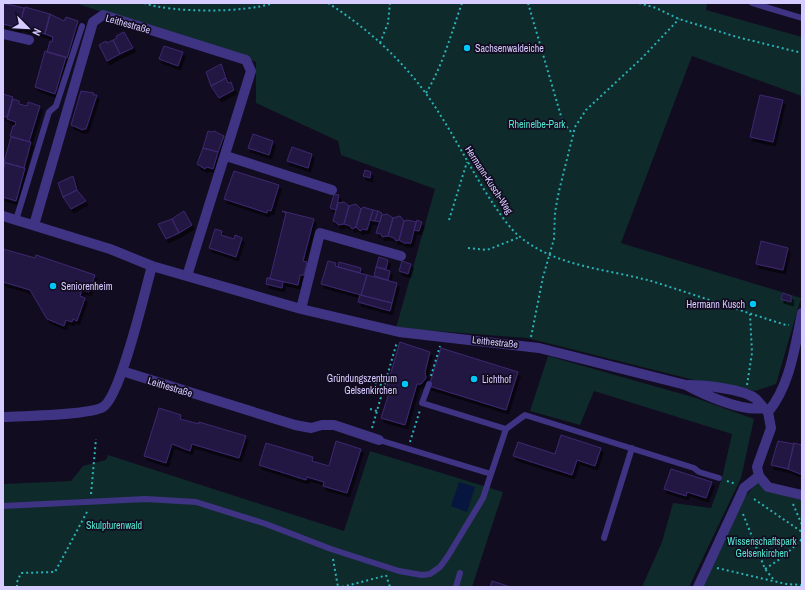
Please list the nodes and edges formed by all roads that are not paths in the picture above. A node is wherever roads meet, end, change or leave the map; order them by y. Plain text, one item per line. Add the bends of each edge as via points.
1 (752, 3) edge
2 (802, 18) edge
3 (82, 26) dead end
4 (3, 34) edge
5 (29, 40) dead end
6 (226, 156) junction
7 (332, 190) dead end
8 (3, 216) edge
9 (16, 220) junction
10 (34, 225) junction
11 (401, 256) dead end
12 (152, 266) junction
13 (187, 276) junction
14 (301, 309) junction
15 (801, 318) edge
16 (122, 372) junction
17 (428, 384) road end
18 (766, 410) junction
19 (3, 417) edge
20 (506, 429) junction
21 (379, 440) joint
22 (632, 448) junction
23 (491, 474) junction
24 (759, 476) junction
25 (719, 478) road end
26 (802, 495) edge
27 (3, 506) edge
28 (604, 538) dead end
29 (460, 573) dead end
30 (456, 587) edge
31 (698, 587) edge

1 - 2 lane
3 - 9 lane via 56,106 49,112
4 - 5 street
6 - 7 street
6 - 10 street, Leithestraße via 251,71 246,60 104,15 93,22
6 - 13 street, Leithestraße
8 - 9 street, Leithestraße
9 - 10 street, Leithestraße
10 - 12 street, Leithestraße via 110,249
11 - 14 street via 320,233
12 - 13 street, Leithestraße
12 - 16 street
13 - 14 street, Leithestraße
14 - 18 street, Leithestraße via 399,332 529,346 558,352 686,385 704,385 746,394 756,399
15 - 18 street via 786,382 779,400
16 - 19 street via 114,392 104,407 90,412
16 - 21 street, Leithestraße via 296,425 311,428 334,425
17 - 20 lane via 422,403
18 - 24 street via 771,428 757,468
20 - 22 lane via 525,415
20 - 23 lane
21 - 23 lane
22 - 25 lane
22 - 28 lane
23 - 27 lane via 483,498 440,567 430,574 422,575 396,570 331,550 266,524 196,502 146,500
24 - 26 street via 768,487
24 - 31 street via 744,488
29 - 30 lane

